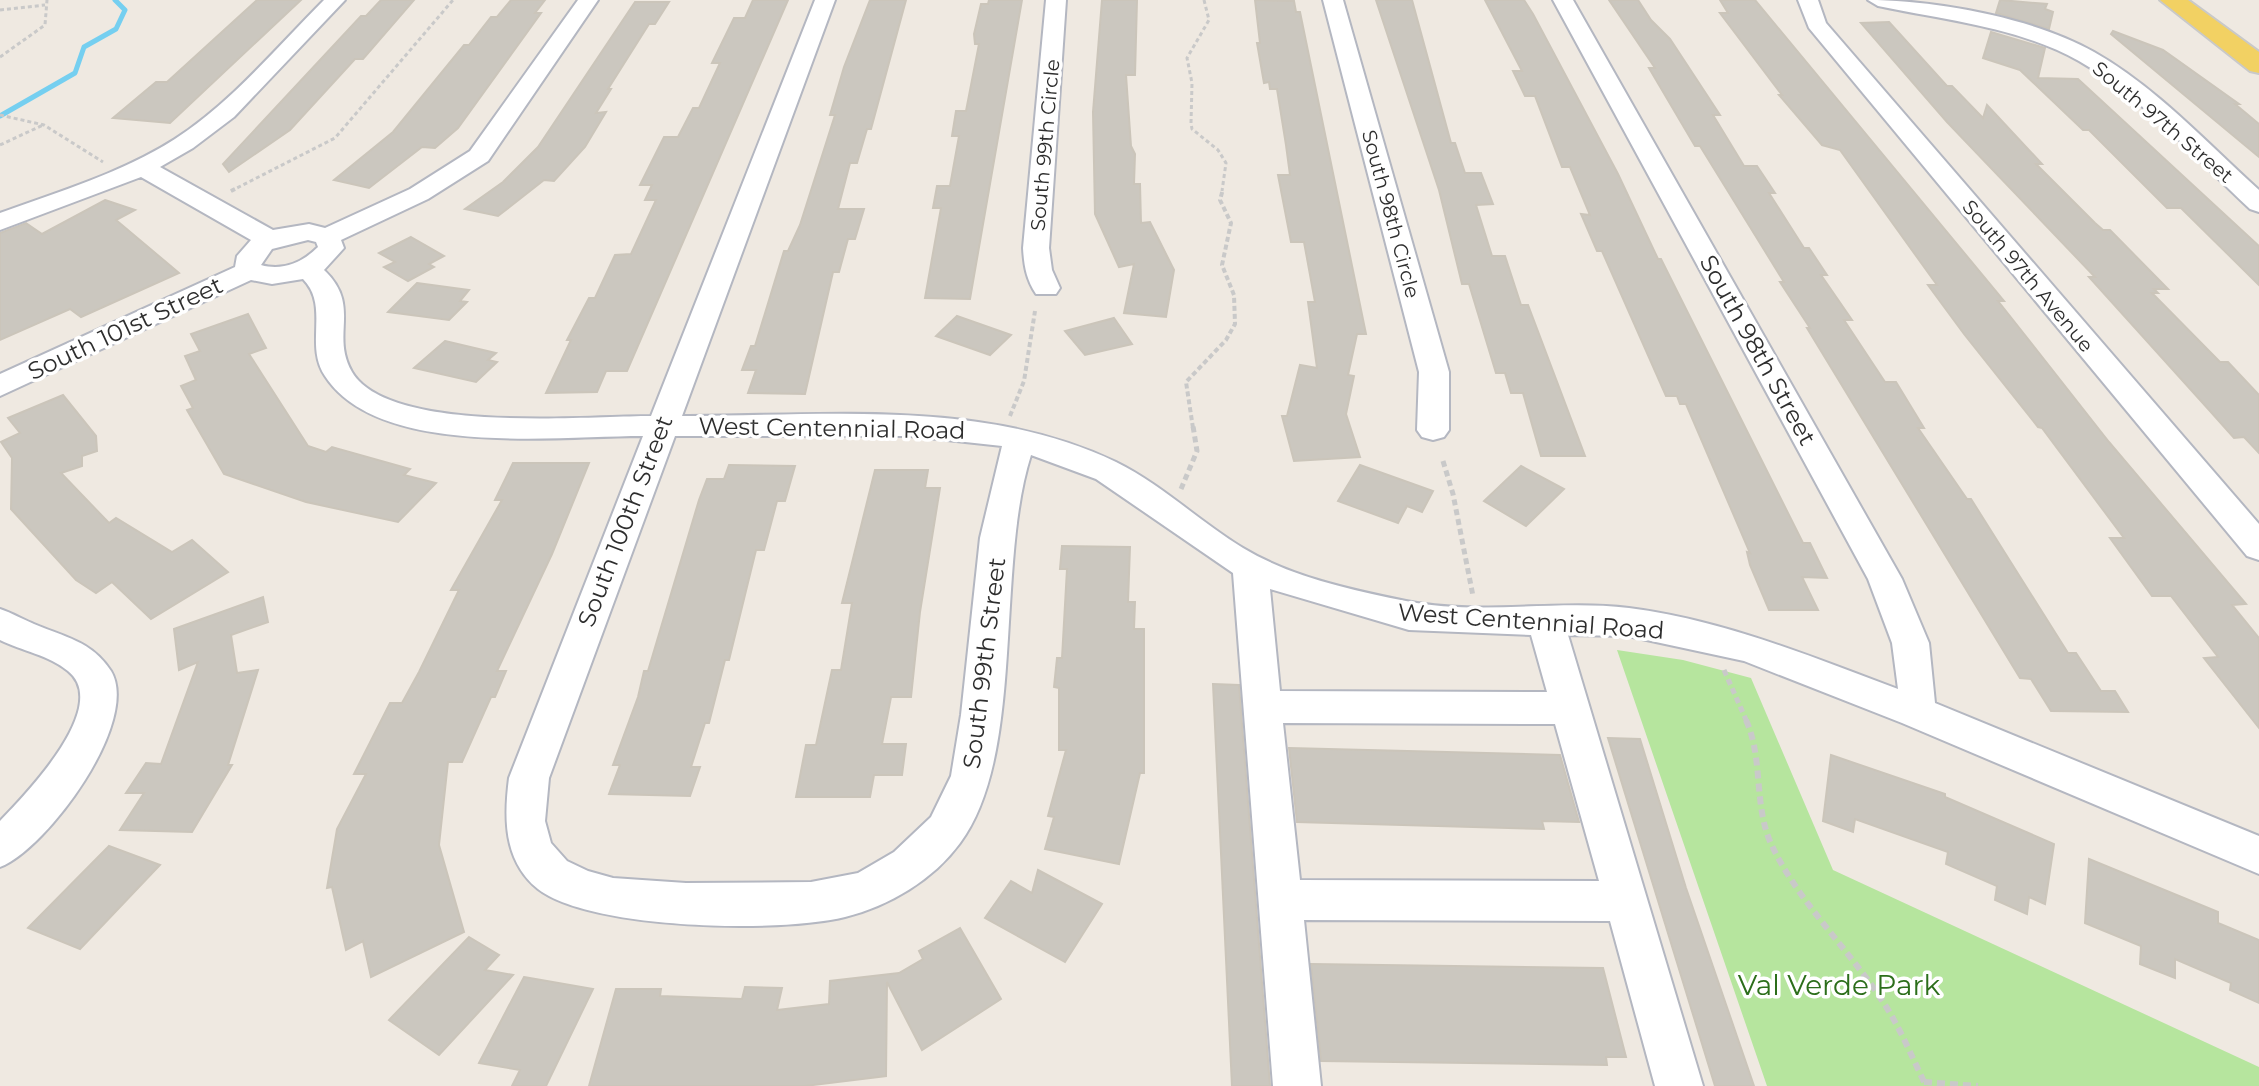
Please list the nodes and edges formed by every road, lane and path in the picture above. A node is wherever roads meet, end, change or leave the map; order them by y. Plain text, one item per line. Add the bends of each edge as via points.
1 (335, 0) edge
2 (453, 0) edge
3 (588, 0) edge
4 (825, 0) edge
5 (1056, 0) edge
6 (1204, 0) edge
7 (1333, 0) edge
8 (1563, 0) edge
9 (1808, 0) edge
10 (1878, 0) edge
11 (2172, 0) edge
12 (2202, 0) edge
13 (46, 2) edge
14 (1951, 8) edge
15 (0, 10) edge
16 (2254, 52) edge
17 (0, 57) edge
18 (0, 115) edge
19 (44, 125) junction
20 (0, 145) edge
21 (129, 171) junction
22 (232, 190) dead end
23 (2259, 204) edge
24 (0, 222) edge
25 (327, 237) junction
26 (271, 240) junction
27 (307, 268) junction
28 (250, 270) junction
29 (1046, 288) dead end
30 (1035, 311) dead end
31 (0, 386) edge
32 (660, 426) junction
33 (1015, 428) junction
34 (1433, 430) dead end
35 (1443, 461) dead end
36 (1191, 497) dead end
37 (2259, 547) edge
38 (1250, 567) junction
39 (1464, 597) dead end
40 (1545, 620) junction
41 (0, 623) edge
42 (1722, 664) dead end
43 (1263, 707) junction
44 (1569, 708) junction
45 (1916, 712) junction
46 (0, 848) edge
47 (2259, 855) edge
48 (1280, 900) junction
49 (1625, 901) junction
50 (724, 903) joint
51 (1925, 1084) edge
52 (1297, 1086) edge
53 (1679, 1086) edge
54 (1978, 1086) edge

1 - 21 street via 207,127
2 - 22 path via 335,138
3 - 25 street via 479,156 419,194
4 - 32 street, South 100th Street
5 - 29 street, South 99th Circle via 1036,248
6 - 36 path via 1207,26 1188,52 1190,119 1192,129 1215,144 1228,172 1220,200 1231,223 1222,265 1235,324 1186,382 1197,451 1181,490
7 - 34 street, South 98th Circle via 1434,372
8 - 45 street, South 98th Street via 1885,579 1913,643 1919,676
9 - 37 street, South 97th Avenue via 1816,24
10 - 14 street, South 97th Street
11 - 16 main road
12 - 16 main road
13 - 15 path
13 - 17 path via 45,25
14 - 23 street, South 97th Street via 2063,46 2107,71
18 - 19 path
19 - 20 path
19 - 21 path via 114,168
21 - 24 street
21 - 26 street
25 - 26 street via 309,232
25 - 27 street via 331,248
26 - 28 street, South 101st Street via 252,252
27 - 28 street, South 101st Street via 268,276
27 - 32 street, West Centennial Road via 333,298 329,349 335,369 347,387 391,413 467,426
28 - 31 street, South 101st Street
30 - 33 path
32 - 33 street, West Centennial Road
32 - 50 street, South 100th Street via 533,763 524,824 527,840 543,865 586,894 635,903
33 - 38 street, West Centennial Road via 1107,471
33 - 50 street, South 99th Street via 974,762 966,793 947,828 911,864 861,892 809,903
35 - 39 path via 1458,506 1461,557 1473,597
38 - 40 street, West Centennial Road via 1312,592 1397,614
38 - 43 street
40 - 44 street
40 - 45 street, West Centennial Road via 1628,622 1720,640
41 - 46 street via 85,663 100,692 96,718 82,748 39,809
42 - 51 path via 1756,742 1769,838 1785,868 1883,1001
43 - 44 street
43 - 48 street
44 - 49 street
45 - 47 street, West Centennial Road
48 - 49 street
48 - 52 street
49 - 53 street
51 - 54 path

